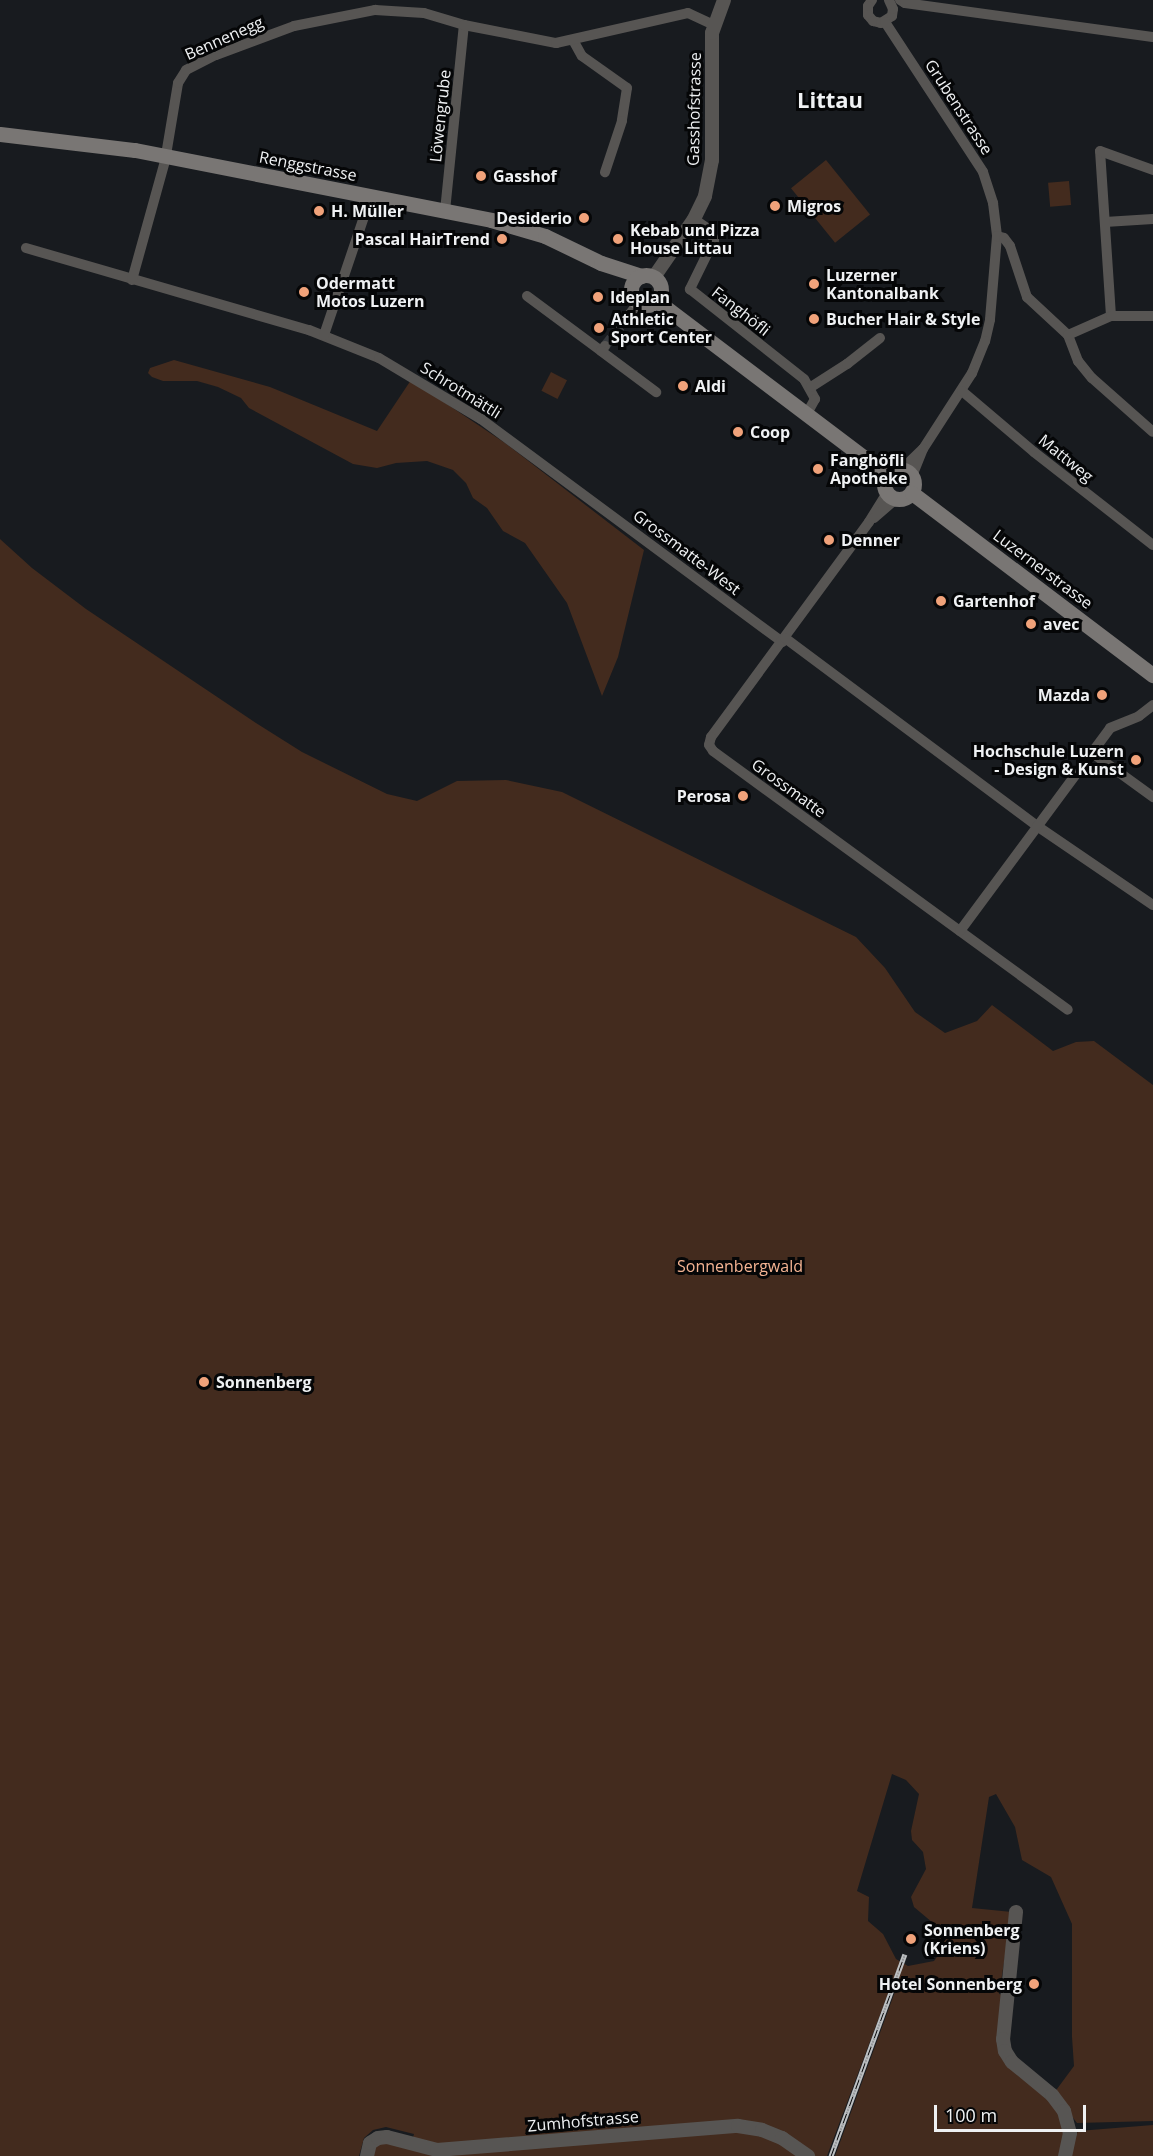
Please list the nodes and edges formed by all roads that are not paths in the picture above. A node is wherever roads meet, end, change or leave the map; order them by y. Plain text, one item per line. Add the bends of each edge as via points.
1 (724, 0) edge
2 (872, 0) edge
3 (889, 0) edge
4 (903, 2) edge
5 (893, 12) junction
6 (885, 22) junction
7 (464, 24) junction
8 (714, 25) junction
9 (1153, 37) edge
10 (573, 40) junction
11 (0, 134) edge
12 (166, 157) junction
13 (1153, 170) edge
14 (606, 172) dead end
15 (371, 196) junction
16 (445, 211) junction
17 (694, 219) junction
18 (1153, 219) edge
19 (1105, 222) junction
20 (997, 236) junction
21 (26, 248) dead end
22 (601, 263) junction
23 (647, 277) junction
24 (132, 280) junction
25 (527, 296) dead end
26 (657, 301) junction
27 (632, 304) junction
28 (1111, 316) junction
29 (1153, 316) edge
30 (324, 335) junction
31 (1068, 335) junction
32 (880, 338) dead end
33 (811, 387) junction
34 (962, 391) junction
35 (656, 392) dead end
36 (806, 415) junction
37 (1153, 432) edge
38 (907, 473) junction
39 (887, 475) junction
40 (574, 486) joint
41 (912, 493) junction
42 (892, 496) junction
43 (1153, 545) edge
44 (783, 640) junction
45 (1153, 675) edge
46 (1153, 705) edge
47 (1091, 752) junction
48 (1153, 797) edge
49 (1037, 826) junction
50 (1153, 905) edge
51 (960, 931) junction
52 (1068, 1011) dead end
53 (1016, 1912) dead end
54 (367, 2156) edge
55 (808, 2156) edge
56 (1065, 2156) edge

1 - 8 street, Gasshofstrasse
2 - 6 street, Grubenstrasse via 867,10 870,18 877,23
3 - 5 street
4 - 5 street
4 - 9 street
5 - 6 street
6 - 20 street, Grubenstrasse via 983,172 993,202
7 - 10 street, Bennenegg via 556,43
7 - 12 street, Bennenegg via 414,11 375,10 294,26 216,55 186,70 178,83
7 - 16 street, Löwengrube
8 - 10 street, Bennenegg via 688,14
8 - 17 street, Gasshofstrasse via 710,57 712,160 705,196
10 - 14 street via 582,56 627,88 622,121
11 - 12 main road, Renggstrasse via 80,142
12 - 15 main road, Renggstrasse
12 - 24 street
13 - 19 street via 1100,151
15 - 16 main road, Renggstrasse
15 - 30 street
16 - 22 main road, Renggstrasse via 536,232
17 - 23 street, Gasshofstrasse
17 - 33 street, Fanghöfli via 710,230 714,240 690,289
18 - 19 street
19 - 28 street
20 - 31 street via 1010,246 1026,297
20 - 34 street, Grubenstrasse via 990,320 985,341
21 - 24 street, Schrotmättli
22 - 23 main road, Renggstrasse
22 - 27 main road, Renggstrasse
23 - 26 main road via 661,290
23 - 27 main road via 632,283
24 - 30 street, Schrotmättli
25 - 35 street via 603,348
26 - 27 main road via 651,305
26 - 36 main road
28 - 29 street
28 - 31 street
30 - 40 street, Schrotmättli via 379,358 430,387
31 - 37 street via 1078,361 1092,378
32 - 33 street
33 - 36 street via 815,402
34 - 38 street, Grubenstrasse
34 - 43 street, Mattweg
36 - 39 main road
38 - 39 main road via 895,470
38 - 41 main road via 914,485
39 - 42 main road via 884,484
40 - 44 street, Grossmatte-West
41 - 42 main road via 905,498
41 - 45 main road, Luzernerstrasse
42 - 44 street, Grossmatte
44 - 49 street
44 - 51 street, Grossmatte via 716,729 709,745
46 - 47 street via 1139,716 1110,728
47 - 48 street
47 - 49 street
49 - 50 street
49 - 51 street
51 - 52 street, Grossmatte
53 - 56 street via 1005,2051 1064,2111 1070,2133
54 - 55 street, Zumhofstrasse via 370,2143 387,2137 437,2150 738,2126 776,2136

